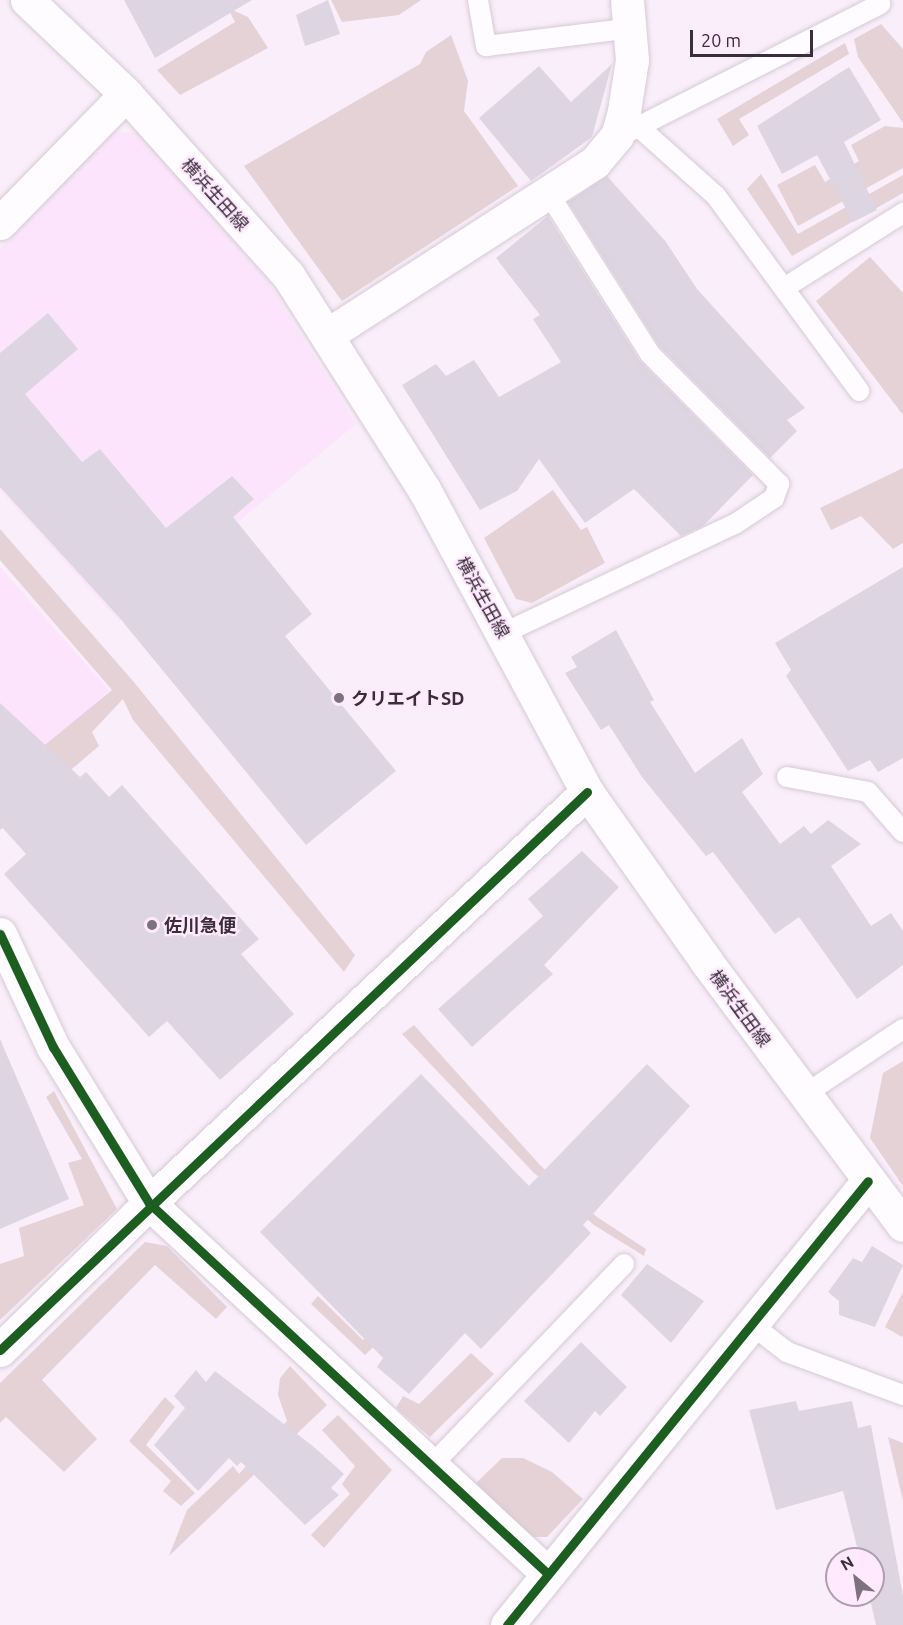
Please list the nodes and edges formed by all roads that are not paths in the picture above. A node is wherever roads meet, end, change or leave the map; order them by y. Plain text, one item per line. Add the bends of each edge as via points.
1 (27, 0) edge
2 (478, 0) edge
3 (880, 4) dead end
4 (630, 14) edge
5 (126, 94) junction
6 (629, 132) junction
7 (549, 196) junction
8 (903, 213) edge
9 (0, 223) edge
10 (784, 288) junction
11 (327, 335) junction
12 (859, 391) dead end
13 (504, 633) junction
14 (787, 777) dead end
15 (587, 792) junction
16 (903, 832) edge
17 (0, 934) edge
18 (903, 1029) edge
19 (804, 1095) junction
20 (868, 1181) junction
21 (149, 1203) junction
22 (903, 1225) edge
23 (624, 1264) dead end
24 (751, 1324) junction
25 (0, 1350) edge
26 (903, 1395) edge
27 (432, 1465) junction
28 (546, 1573) junction
29 (507, 1625) edge

1 - 5 street, 横浜生田線
2 - 4 lane via 486,45
3 - 6 lane
4 - 6 street
5 - 9 street
5 - 11 street, 横浜生田線 via 288,275
6 - 7 street
6 - 10 lane via 716,196
7 - 11 street via 506,218
7 - 13 lane via 650,354 779,484 774,498 735,524
8 - 10 lane
10 - 12 lane
11 - 13 street, 横浜生田線 via 425,491
13 - 15 street, 横浜生田線
14 - 16 lane via 868,792
15 - 19 street, 横浜生田線
15 - 21 street
17 - 21 street via 53,1047
18 - 19 lane
19 - 20 street, 横浜生田線
20 - 22 street, 横浜生田線
20 - 24 street
21 - 25 street
21 - 27 street
23 - 27 lane
24 - 26 lane via 787,1352
24 - 28 street
27 - 28 street
28 - 29 street

